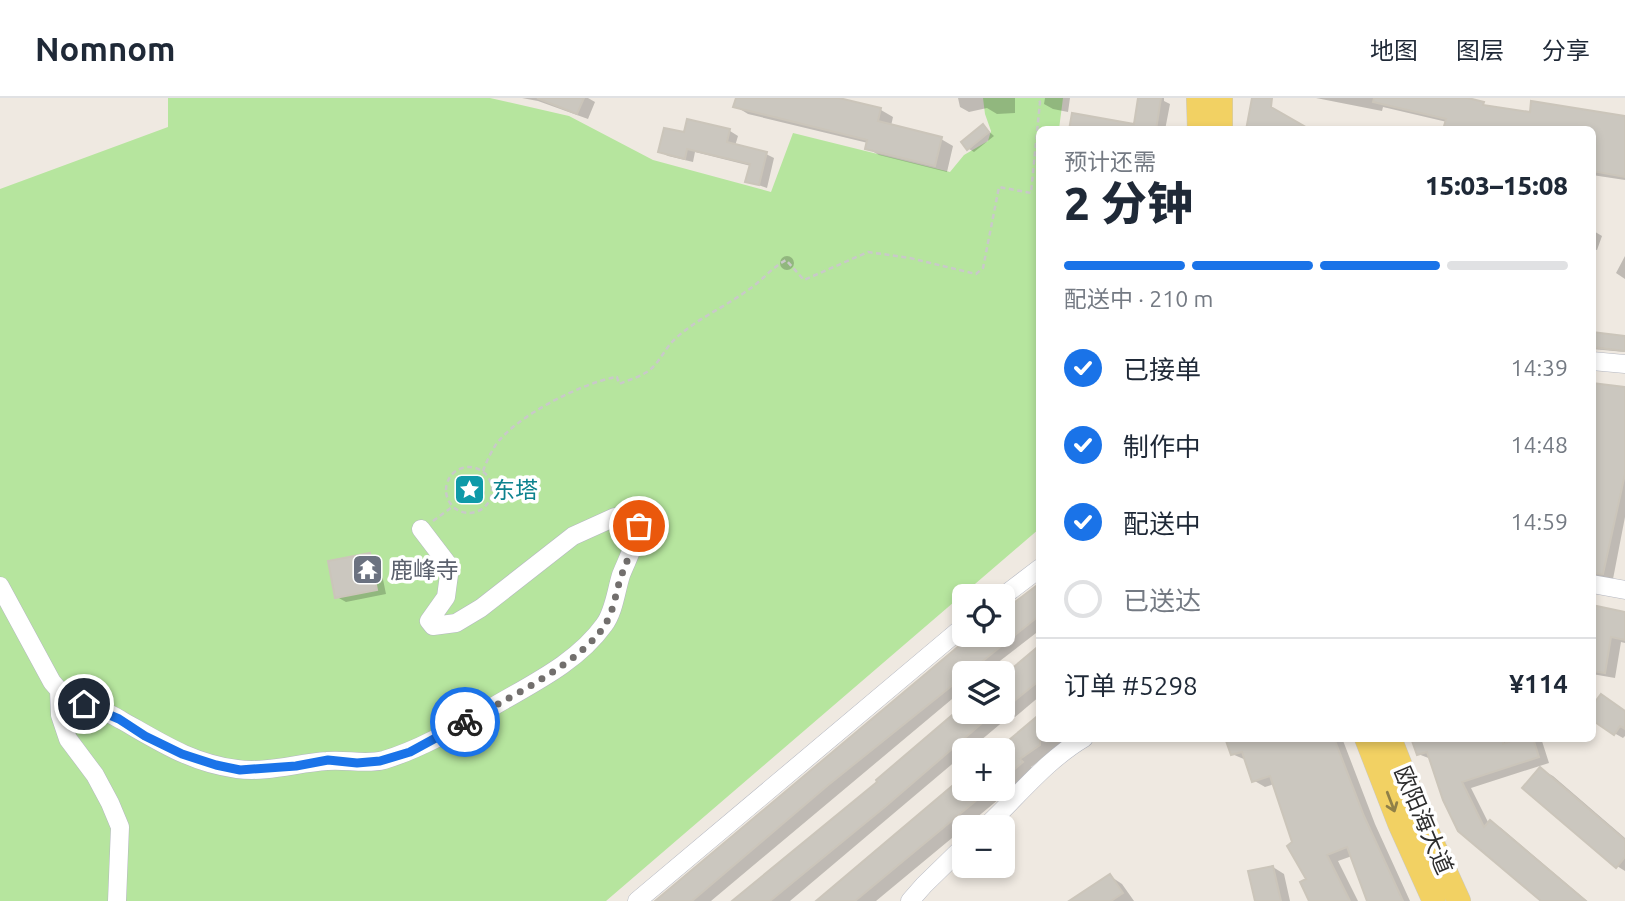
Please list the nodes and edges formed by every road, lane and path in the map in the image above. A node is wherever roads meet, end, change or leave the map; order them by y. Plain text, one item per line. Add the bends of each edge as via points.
1 (1038, 98) edge
2 (1198, 98) edge
3 (1221, 98) edge
4 (1038, 126) edge
5 (1199, 126) edge
6 (1221, 126) edge
7 (1036, 142) edge
8 (1596, 361) edge
9 (1625, 365) edge
10 (482, 471) junction
11 (452, 507) junction
12 (442, 516) dead end
13 (421, 529) dead end
14 (1036, 571) edge
15 (1596, 585) edge
16 (0, 586) edge
17 (1015, 587) edge
18 (1625, 590) edge
19 (952, 636) edge
20 (59, 690) junction
21 (1079, 742) edge
22 (1368, 742) edge
23 (1392, 742) edge
24 (998, 815) edge
25 (952, 857) edge
26 (117, 901) edge
27 (637, 901) edge
28 (910, 901) edge
29 (1434, 901) edge
30 (1460, 901) edge

1 - 4 path
2 - 5 main road
3 - 6 main road
7 - 10 path via 1031,193 999,187 983,268 976,274 868,251 804,280 786,260 760,282 695,322 643,375 620,384 617,377 603,379 517,423 495,445
8 - 9 street
10 - 11 path via 460,468 449,478 446,493
10 - 11 path via 493,491 487,505 474,513
11 - 12 path
13 - 20 street via 450,567 446,597 429,621 433,626 456,623 481,608 573,536 615,517 632,517 639,526 606,623 587,645 524,691 410,752 380,761 328,760 240,770 216,765 182,754
14 - 17 street
15 - 18 street
16 - 20 street
19 - 27 street
20 - 26 street via 60,715 68,738 95,775 120,827
21 - 24 street via 1039,772
22 -> 29 main road, 欧阳海大道
23 - 30 main road, 欧阳海大道
25 - 28 street

